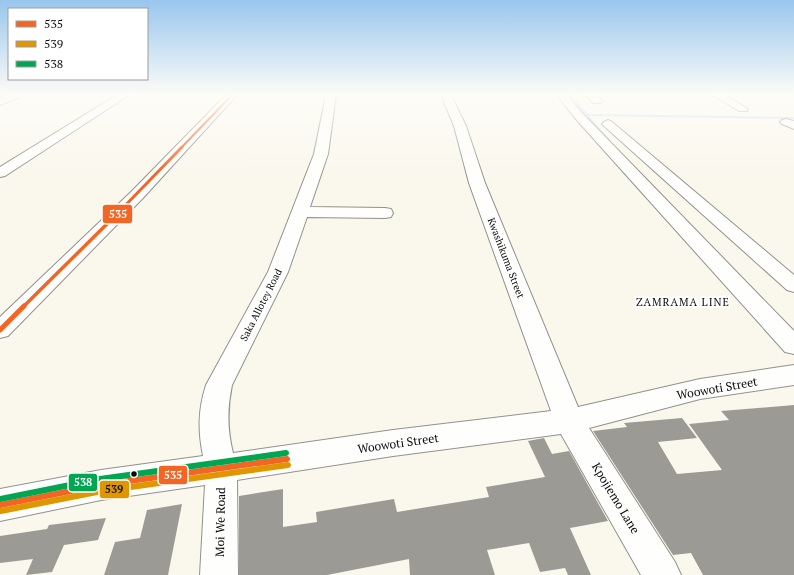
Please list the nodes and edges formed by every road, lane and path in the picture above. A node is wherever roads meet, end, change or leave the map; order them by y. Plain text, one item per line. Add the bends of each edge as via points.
1 (81, 122) edge
2 (207, 122) edge
3 (326, 122) edge
4 (458, 122) edge
5 (584, 122) edge
6 (608, 124) dead end
7 (0, 173) edge
8 (300, 212) junction
9 (385, 213) dead end
10 (794, 286) edge
11 (0, 330) edge
12 (794, 346) edge
13 (794, 375) edge
14 (569, 421) junction
15 (221, 468) junction
16 (0, 505) edge
17 (220, 575) edge
18 (662, 575) edge

1 - 7 street
2 - 11 street via 137,195
3 - 8 street, Saka Allotey Road via 321,154
4 - 14 street, Kwashikuma Street via 477,183
5 - 12 street
6 - 10 street
8 - 9 street
8 - 15 street, Saka Allotey Road via 272,287 219,385 214,404 214,436
13 - 14 street, Woowoti Street via 700,389
14 - 15 street, Woowoti Street
14 - 18 street, Kpojiemo Lane
15 - 16 street, Woowoti Street via 102,485
15 - 17 street, Moi We Road

